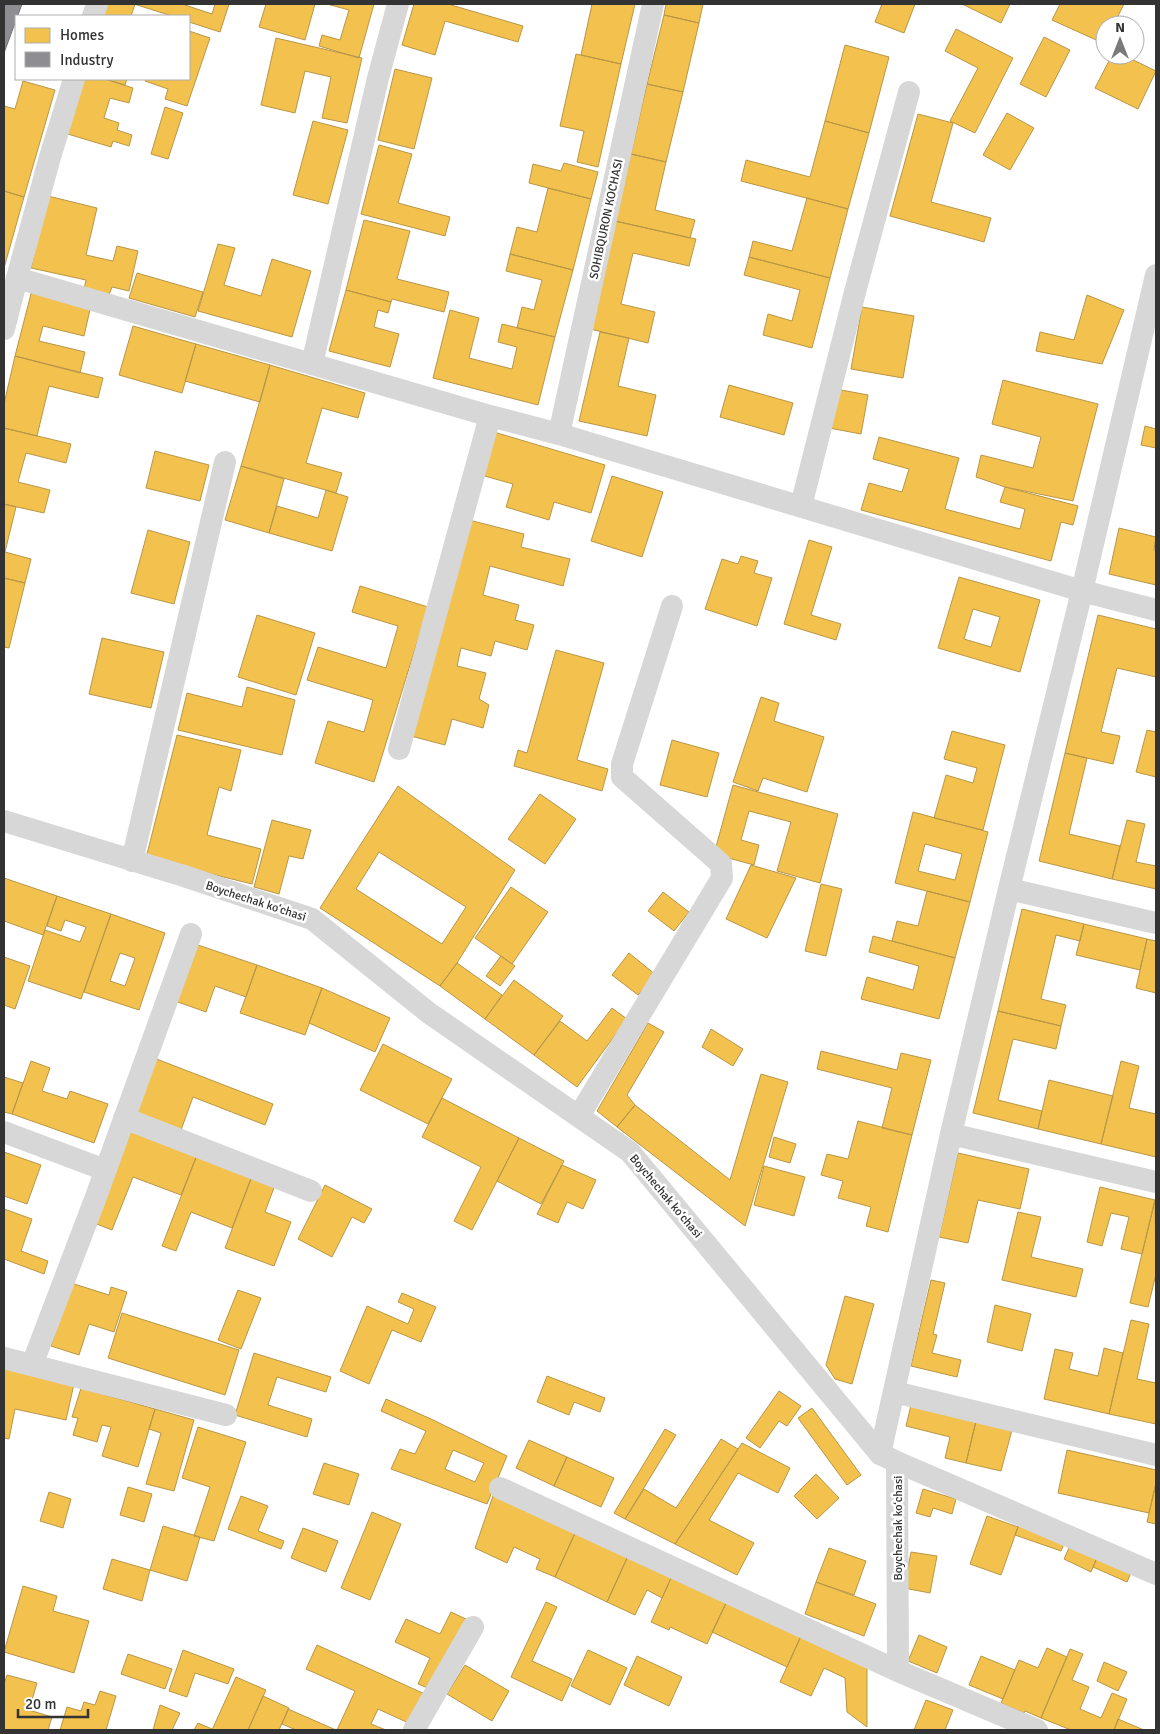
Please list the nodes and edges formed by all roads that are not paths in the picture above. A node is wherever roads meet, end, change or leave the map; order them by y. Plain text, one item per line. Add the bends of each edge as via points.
1 (398, 4) edge
2 (653, 4) edge
3 (74, 80) edge
4 (909, 92) dead end
5 (1156, 274) edge
6 (17, 278) junction
7 (4, 329) edge
8 (312, 364) junction
9 (490, 416) junction
10 (559, 434) junction
11 (225, 462) dead end
12 (801, 506) junction
13 (1082, 592) junction
14 (672, 606) dead end
15 (1156, 610) edge
16 (399, 749) dead end
17 (4, 822) edge
18 (132, 861) junction
19 (1009, 889) junction
20 (1156, 923) edge
21 (191, 934) dead end
22 (579, 1116) junction
23 (124, 1118) junction
24 (4, 1132) edge
25 (951, 1134) junction
26 (105, 1170) junction
27 (1156, 1182) edge
28 (311, 1191) dead end
29 (4, 1358) edge
30 (32, 1365) junction
31 (894, 1392) junction
32 (226, 1415) dead end
33 (1156, 1455) edge
34 (889, 1458) junction
35 (500, 1488) dead end
36 (1156, 1574) edge
37 (473, 1627) dead end
38 (898, 1671) junction
39 (414, 1730) edge
40 (1038, 1730) edge

1 - 8 street
2 - 10 street, SOHIBQURON KOCHASI
3 - 6 street
4 - 12 street
5 - 13 street
6 - 7 street
6 - 8 street
8 - 9 street
9 - 10 street
9 - 16 street
10 - 12 street
11 - 18 street
12 - 13 street
13 - 15 street
13 - 19 street
14 - 22 street via 622,764 622,777 721,864 722,878
17 - 18 street, Boychechak koʻchasi
18 - 22 street, Boychechak koʻchasi via 312,919 429,1013
19 - 20 street
19 - 25 street
21 - 23 street
22 - 34 street, Boychechak koʻchasi via 630,1152
23 - 26 street
23 - 28 street
24 - 26 street
25 - 27 street
25 - 31 street
26 - 30 street
29 - 30 street
30 - 32 street
31 - 33 street
31 - 34 street
34 - 36 street
34 - 38 street, Boychechak koʻchasi
35 - 38 street
37 - 39 street
38 - 40 street

